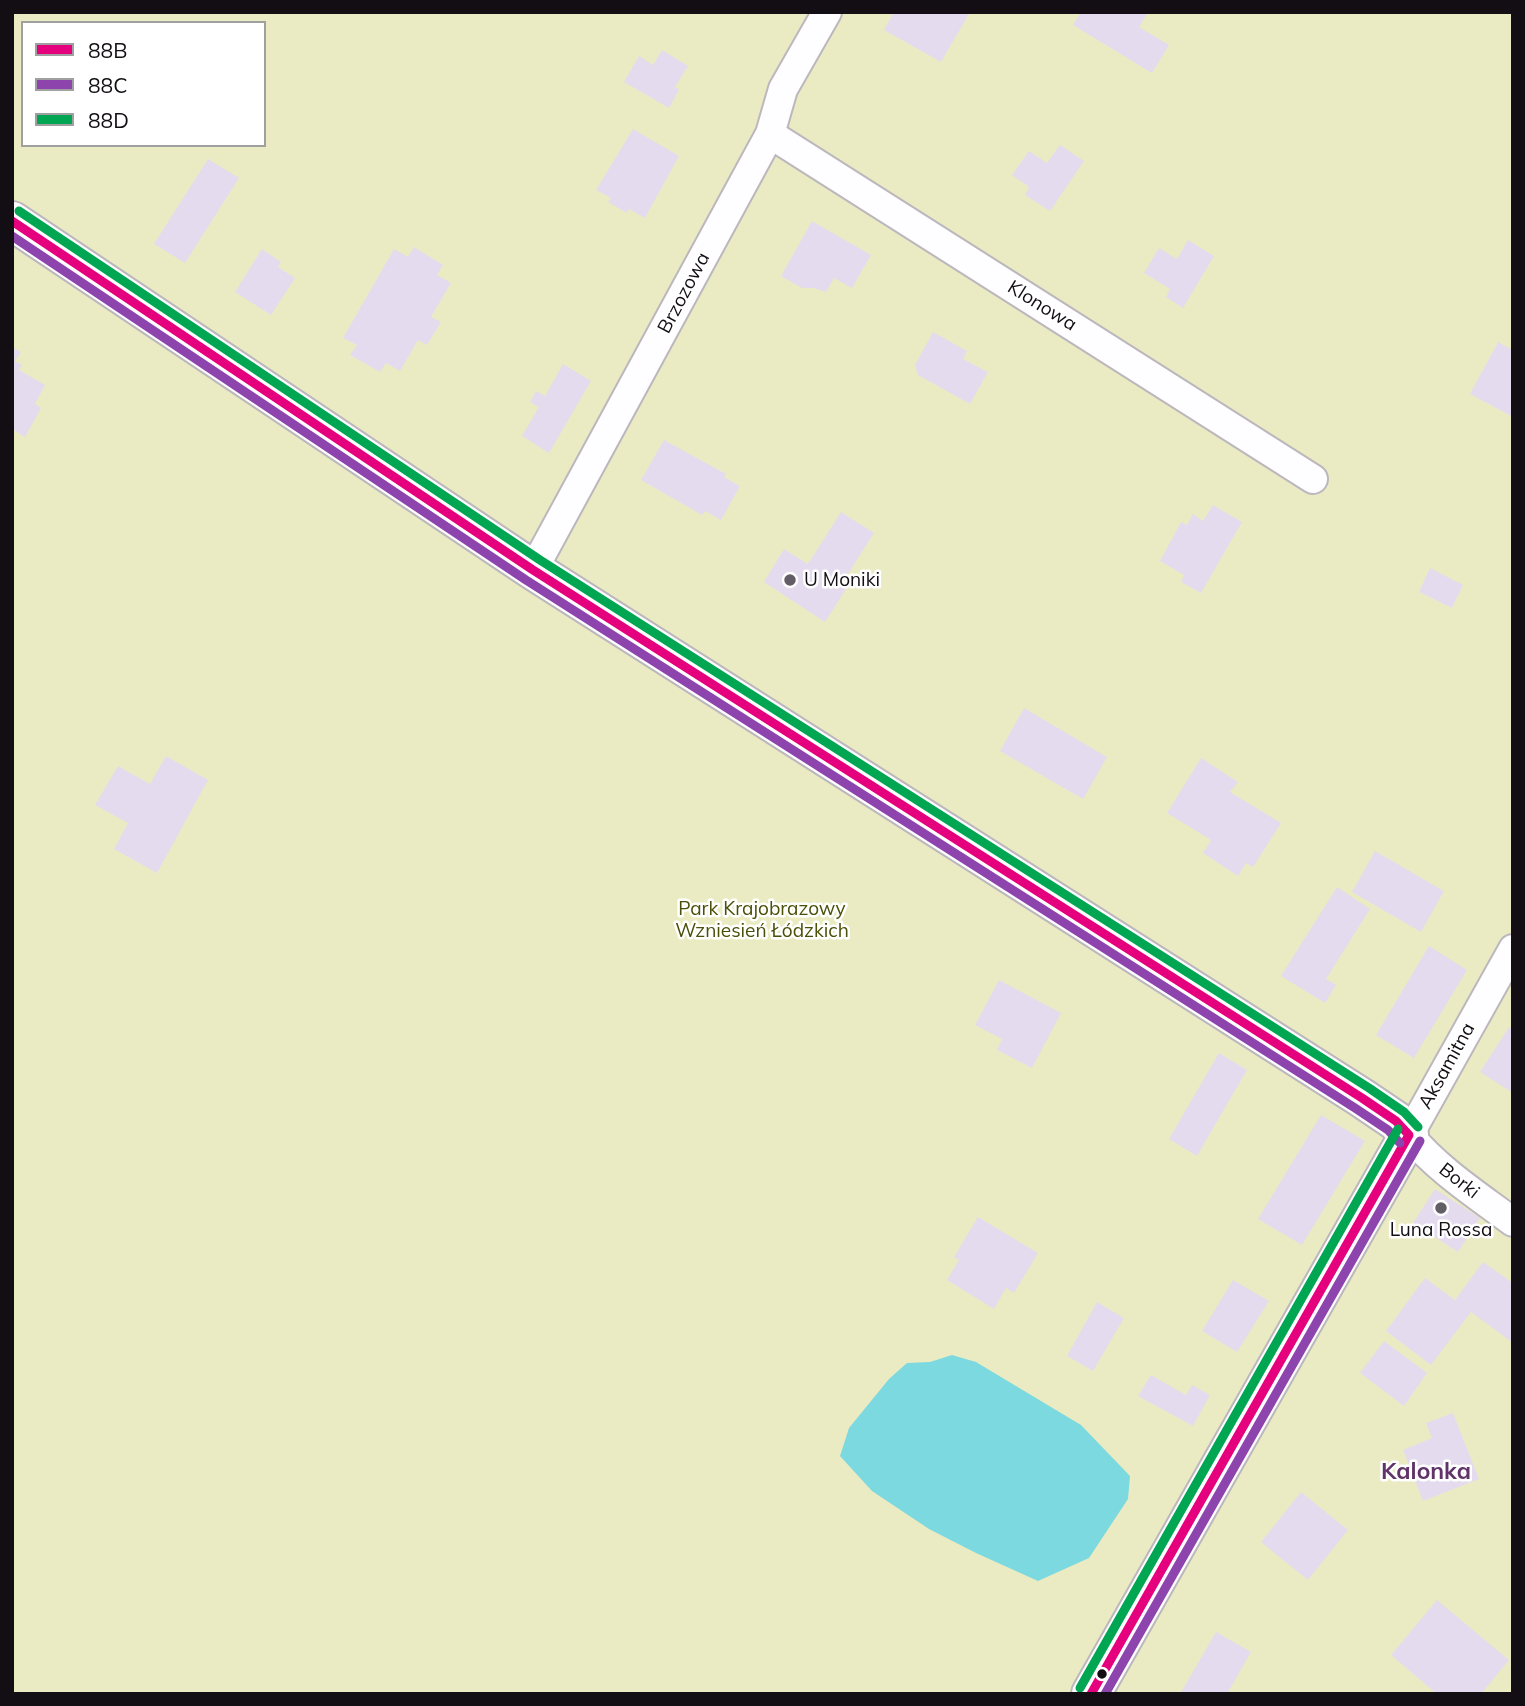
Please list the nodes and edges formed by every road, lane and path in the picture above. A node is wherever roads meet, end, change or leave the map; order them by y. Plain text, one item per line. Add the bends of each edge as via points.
1 (827, 12) edge
2 (770, 134) junction
3 (12, 221) edge
4 (1313, 478) dead end
5 (533, 570) junction
6 (1513, 949) edge
7 (1409, 1135) junction
8 (1513, 1223) edge
9 (1091, 1694) edge

1 - 2 street, Brzozowa via 783,89
2 - 4 street, Klonowa
2 - 5 street, Brzozowa
3 - 5 street
5 - 7 street via 1362,1098
6 - 7 street, Aksamitna
7 - 8 street, Borki via 1444,1170
7 - 9 street, Aksamitna

